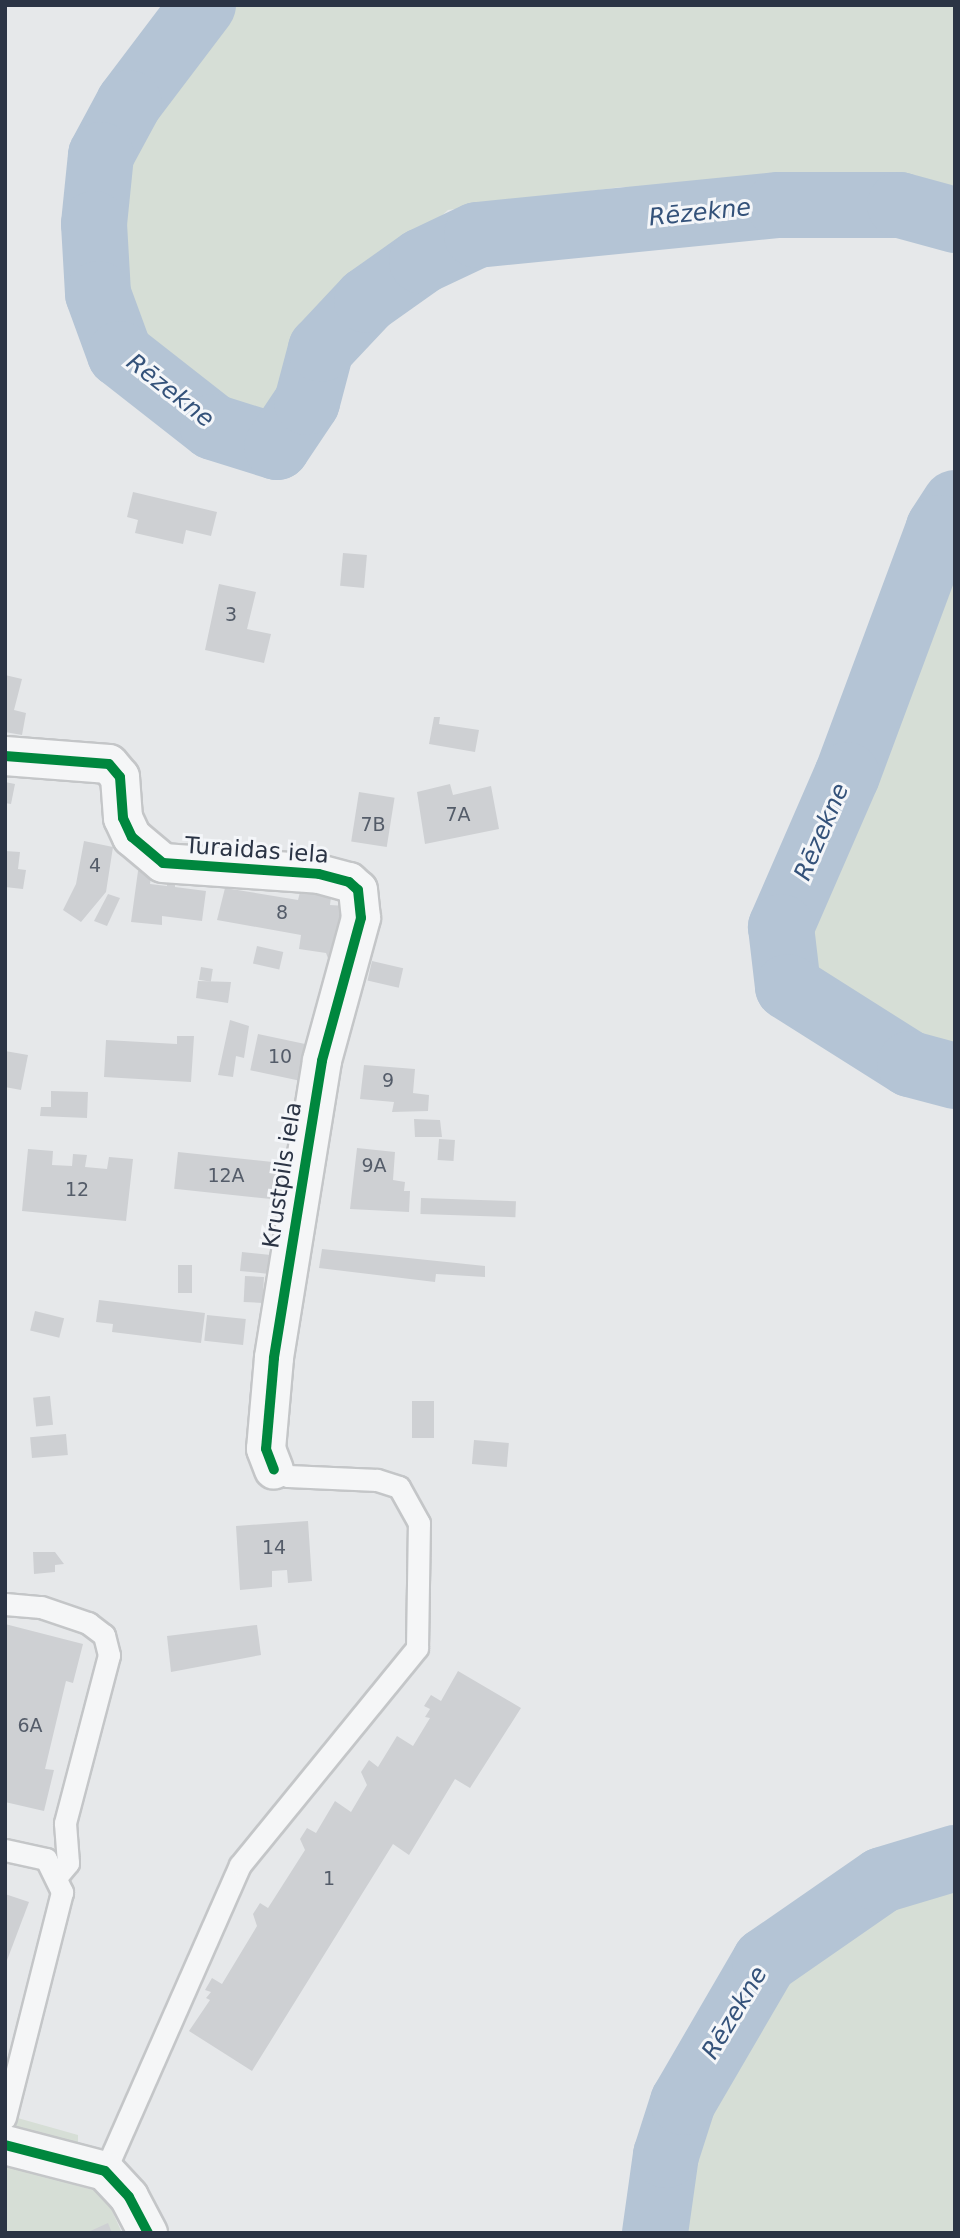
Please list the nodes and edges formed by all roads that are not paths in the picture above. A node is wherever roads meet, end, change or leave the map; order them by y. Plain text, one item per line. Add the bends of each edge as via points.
1 (5, 755) edge
2 (358, 890) joint
3 (274, 1470) joint
4 (5, 1604) edge
5 (5, 1850) edge
6 (58, 1875) junction
7 (5, 2118) edge
8 (5, 2145) edge
9 (105, 2171) junction
10 (148, 2233) edge

1 - 2 street, Turaidas iela via 109,764 120,777 123,818 132,837 163,863 319,874 349,882
2 - 3 street, Krustpils iela via 361,918 322,1061 274,1358 267,1449
3 - 9 lane via 288,1476 377,1480 399,1488 414,1506 420,1551 417,1648 240,1865
4 - 6 lane via 41,1607 88,1623 104,1636 109,1655 65,1823 68,1863
5 - 6 lane via 46,1859
6 - 7 lane via 62,1892
8 - 9 street
9 - 10 street via 130,2197

